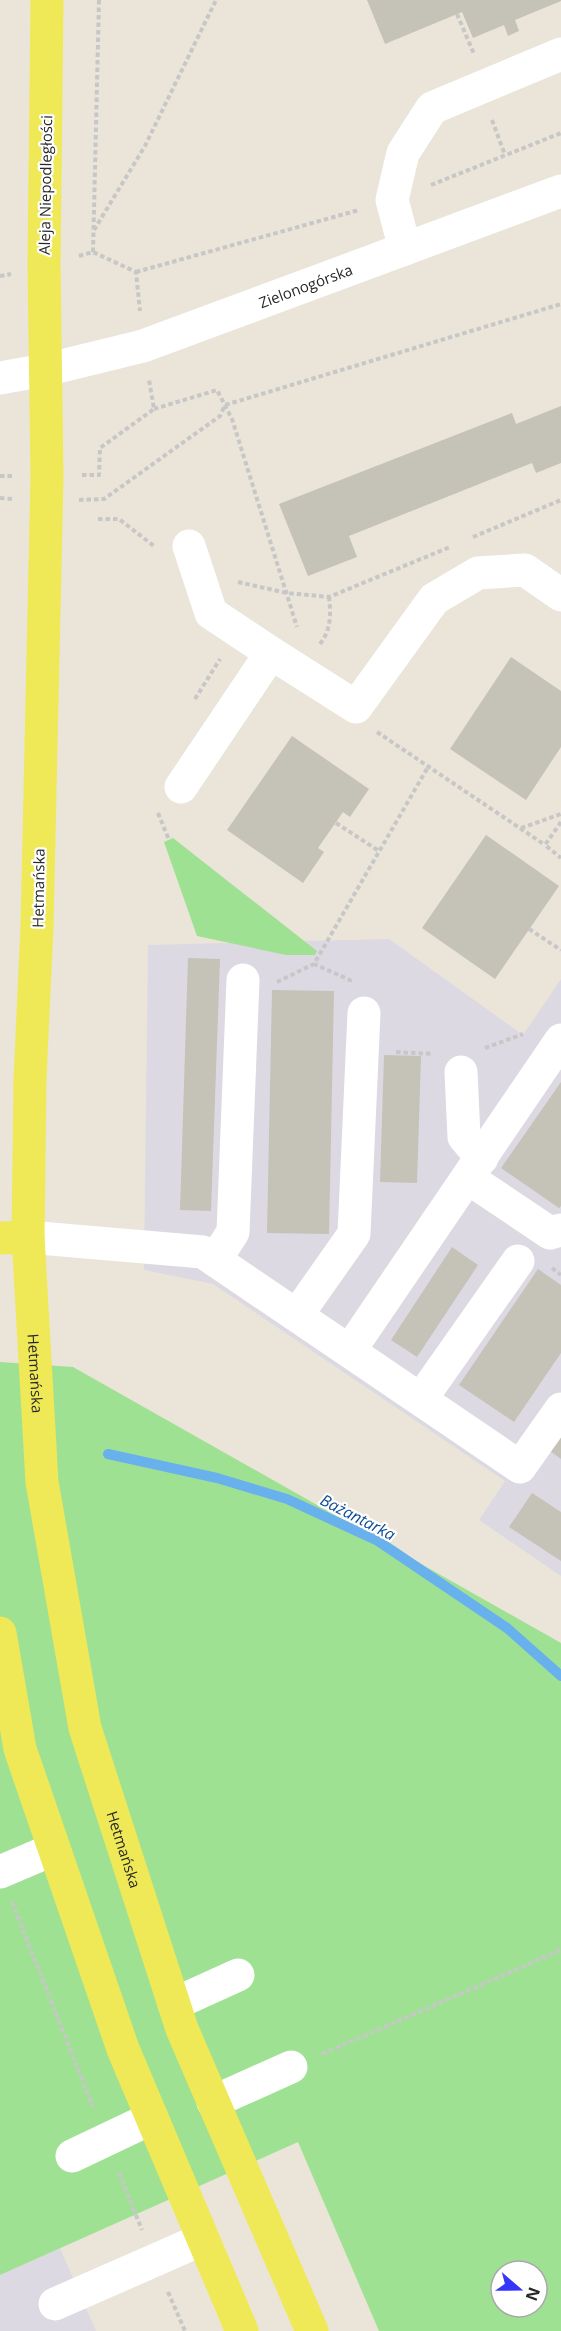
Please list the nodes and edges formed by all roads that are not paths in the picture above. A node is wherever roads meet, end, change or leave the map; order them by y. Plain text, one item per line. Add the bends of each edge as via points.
1 (47, 0) edge
2 (561, 54) edge
3 (561, 191) edge
4 (405, 249) junction
5 (45, 370) junction
6 (0, 378) edge
7 (192, 556) road end
8 (561, 595) edge
9 (272, 653) junction
10 (181, 787) dead end
11 (243, 980) dead end
12 (364, 1013) dead end
13 (561, 1040) edge
14 (461, 1072) dead end
15 (475, 1168) junction
16 (561, 1230) edge
17 (14, 1238) edge
18 (215, 1260) junction
19 (518, 1261) dead end
20 (297, 1315) junction
21 (350, 1350) junction
22 (421, 1399) junction
23 (561, 1409) edge
24 (0, 1633) edge
25 (54, 1849) junction
26 (1, 1872) edge
27 (238, 1975) dead end
28 (174, 2004) junction
29 (291, 2067) road end
30 (213, 2102) junction
31 (152, 2118) junction
32 (72, 2156) dead end
33 (203, 2239) junction
34 (56, 2304) dead end
35 (242, 2331) edge
36 (312, 2331) edge

1 - 5 main road, Aleja Niepodległości
2 - 4 street via 432,108 403,153 392,200
3 - 4 street, Zielonogórska
4 - 5 street, Zielonogórska via 144,346
5 - 6 street, Zielonogórska
5 - 17 main road, Hetmańska via 37,927 30,1079
7 - 9 street via 211,613
8 - 9 street via 525,570 478,573 434,599 356,707
9 - 10 street
11 - 18 street via 233,1232
12 - 20 street via 354,1234
13 - 15 street
14 - 15 street via 464,1137
15 - 16 street via 550,1233
15 - 21 street
17 - 18 street via 203,1252
17 - 28 main road, Hetmańska via 42,1482 85,1728
18 - 20 street
19 - 22 street
20 - 21 street
21 - 22 street
22 - 23 street via 520,1467
24 - 25 main road via 20,1749
25 - 26 street
25 - 31 main road via 123,2049
27 - 28 street
28 - 30 main road, Hetmańska
29 - 30 street
30 - 36 main road, Hetmańska
31 - 32 street
31 - 33 main road
33 - 34 street
33 - 35 main road

